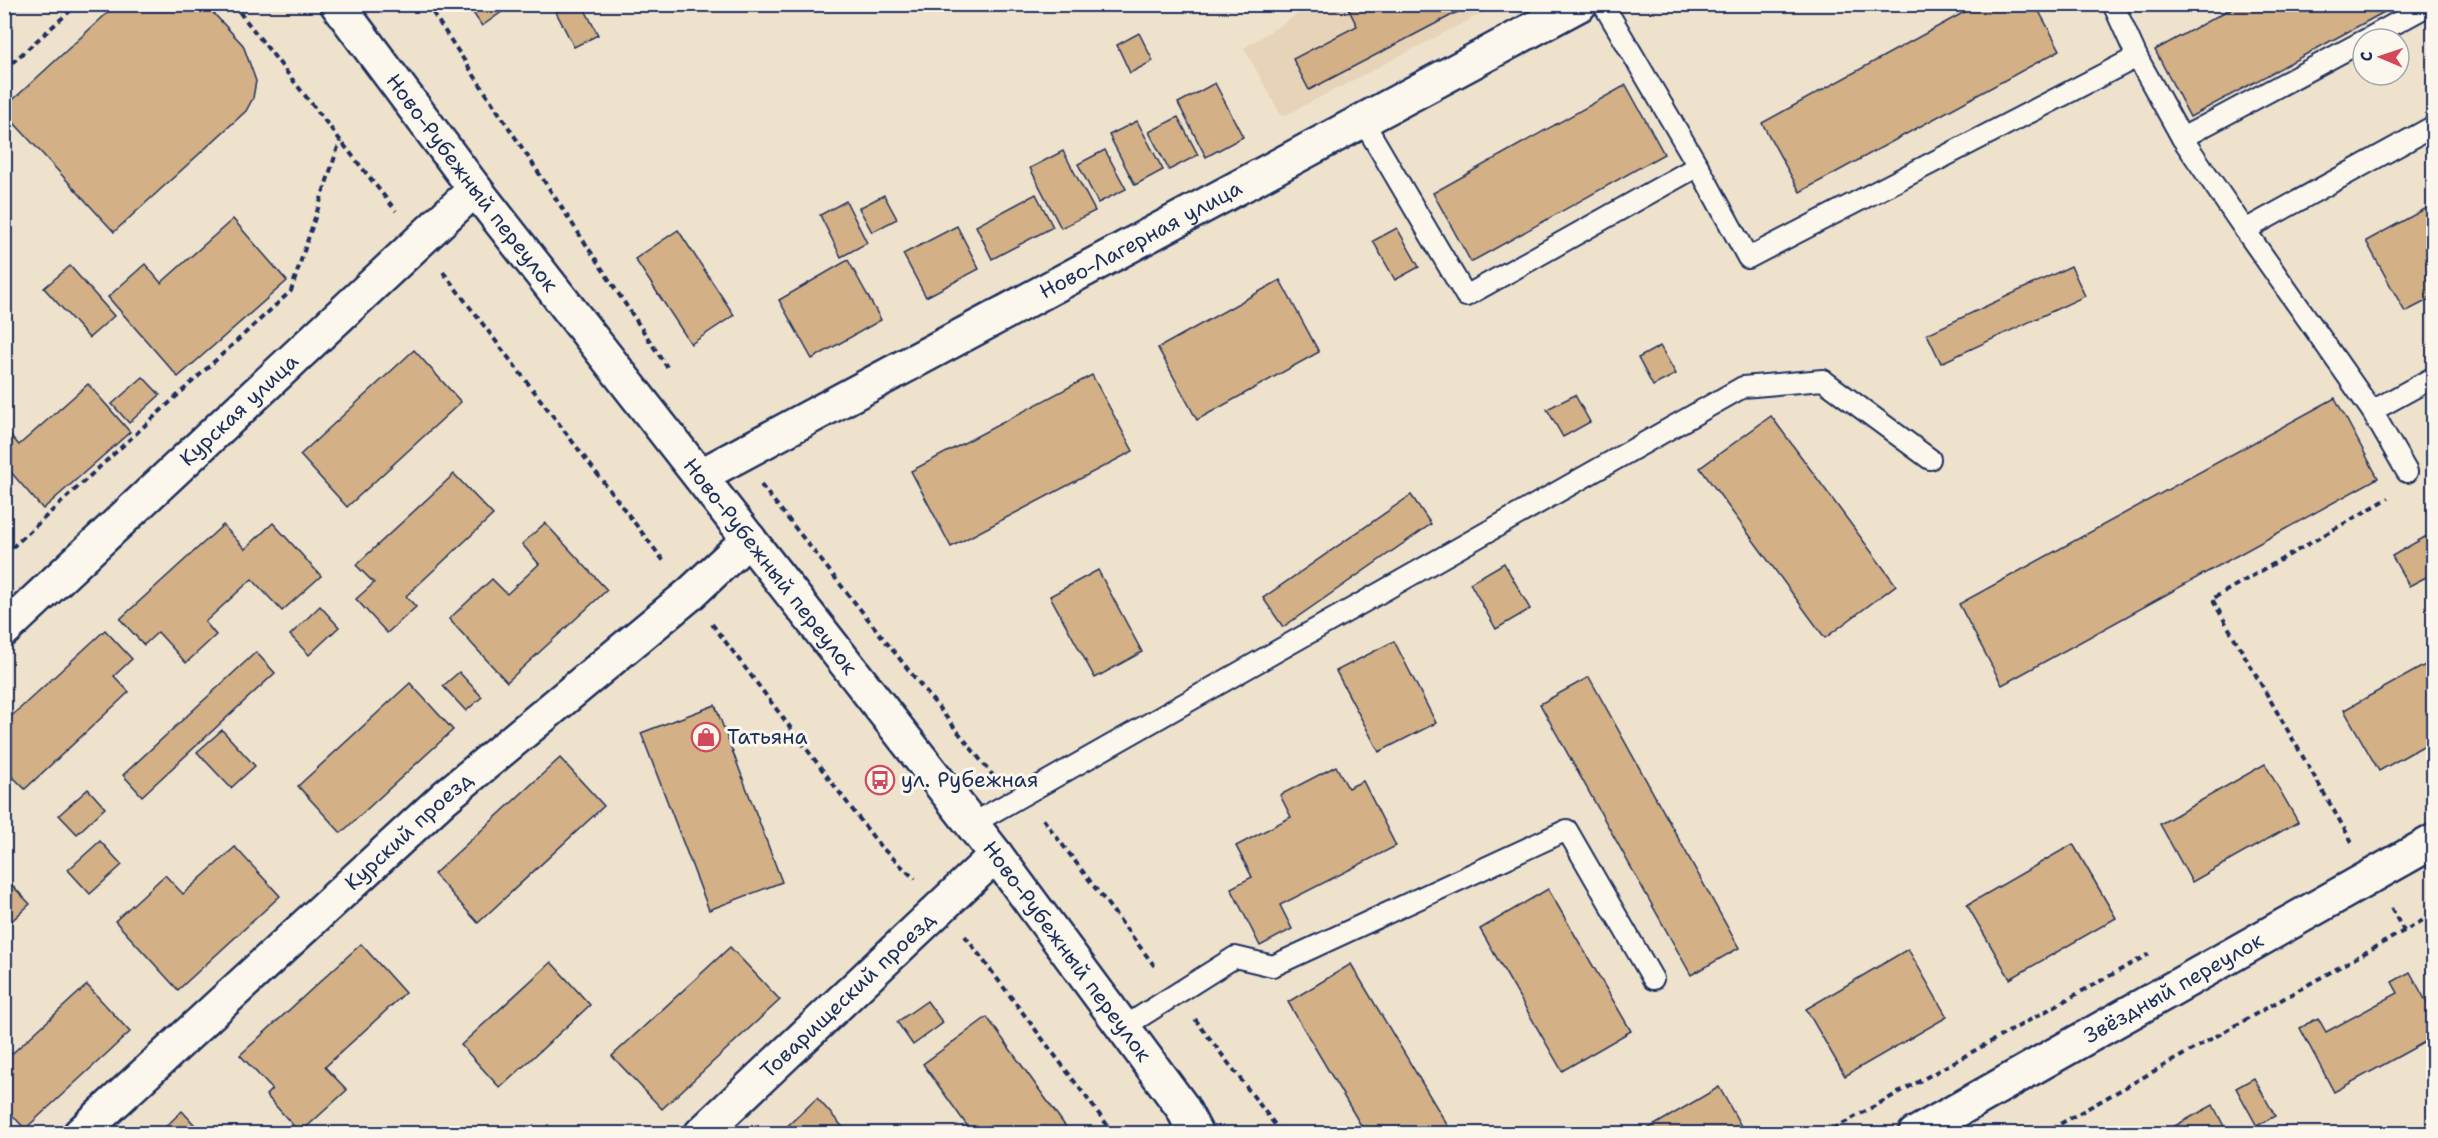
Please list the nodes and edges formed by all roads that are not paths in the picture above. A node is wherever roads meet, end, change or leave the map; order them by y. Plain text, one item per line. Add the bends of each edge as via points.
1 (337, 4) edge
2 (1580, 4) edge
3 (1603, 4) edge
4 (2113, 4) edge
5 (2431, 4) edge
6 (2389, 27) edge
7 (2351, 47) edge
8 (2137, 57) junction
9 (1363, 121) junction
10 (2433, 126) edge
11 (2182, 138) junction
12 (1698, 166) junction
13 (475, 189) junction
14 (2245, 230) junction
15 (2433, 377) edge
16 (2372, 411) junction
17 (1930, 459) dead end
18 (2407, 472) road end
19 (700, 476) junction
20 (749, 540) junction
21 (4, 630) edge
22 (972, 824) junction
23 (2433, 841) edge
24 (996, 855) junction
25 (1653, 979) dead end
26 (1124, 1027) junction
27 (80, 1134) edge
28 (701, 1134) edge
29 (1196, 1134) edge
30 (1915, 1134) edge

1 - 13 street, Ново-Рубежный переулок
2 - 9 street, Ново-Лагерная улица
3 - 12 lane
4 - 8 lane
5 - 6 lane
7 - 11 lane
8 - 11 lane
8 - 12 lane via 1748,258
9 - 12 lane via 1466,296
9 - 19 street, Ново-Лагерная улица
10 - 14 lane
11 - 14 lane
13 - 19 street, Ново-Рубежный переулок
13 - 21 street, Курская улица
14 - 16 lane
15 - 16 lane
16 - 18 lane
17 - 22 lane via 1823,380 1743,387
19 - 20 street, Ново-Рубежный переулок
20 - 22 street, Ново-Рубежный переулок
20 - 27 street, Курский проезд via 445,798
22 - 24 street, Ново-Рубежный переулок
23 - 30 street, Звёздный переулок
24 - 26 street, Ново-Рубежный переулок
24 - 28 street, Товарищеский проезд
25 - 26 lane via 1567,830 1273,966 1235,957
26 - 29 street, Ново-Рубежный переулок via 1182,1107

